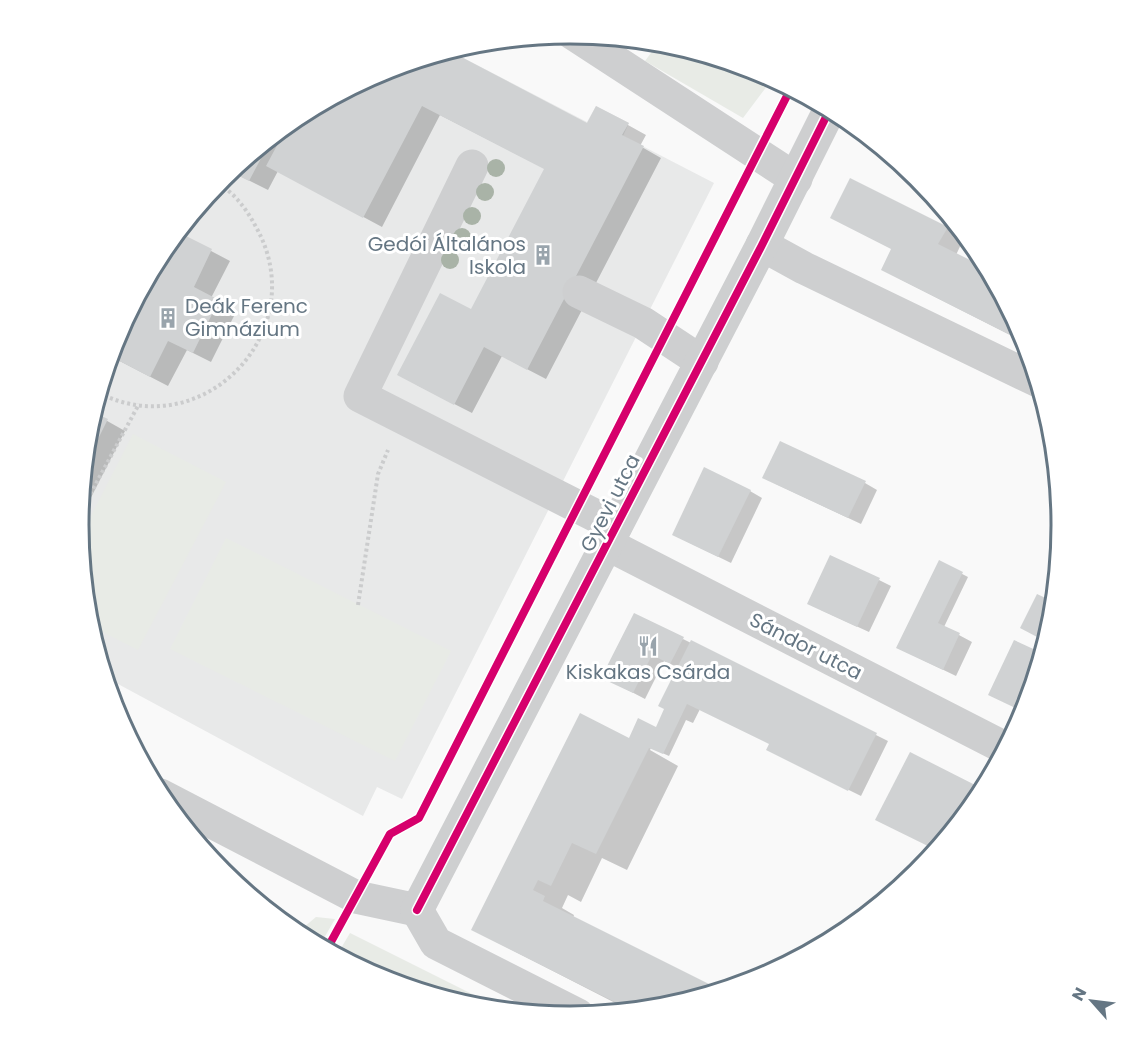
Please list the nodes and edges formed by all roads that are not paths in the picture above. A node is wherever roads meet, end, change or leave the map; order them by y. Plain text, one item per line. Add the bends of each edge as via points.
1 (590, 45) edge
2 (826, 118) edge
3 (472, 166) dead end
4 (796, 179) junction
5 (762, 245) junction
6 (579, 292) dead end
7 (702, 362) junction
8 (1027, 376) edge
9 (611, 535) junction
10 (998, 744) edge
11 (180, 805) edge
12 (417, 910) junction
13 (549, 1005) edge

1 - 4 street
2 - 4 street, Gyevi utca
3 - 9 street, Sándor utca via 360,396
4 - 5 street, Gyevi utca
5 - 7 street, Gyevi utca
5 - 8 street
6 - 7 street via 643,323
7 - 9 street, Gyevi utca
9 - 10 street, Sándor utca
9 - 12 street, Gyevi utca
11 - 12 street via 347,893
12 - 13 street via 435,943

